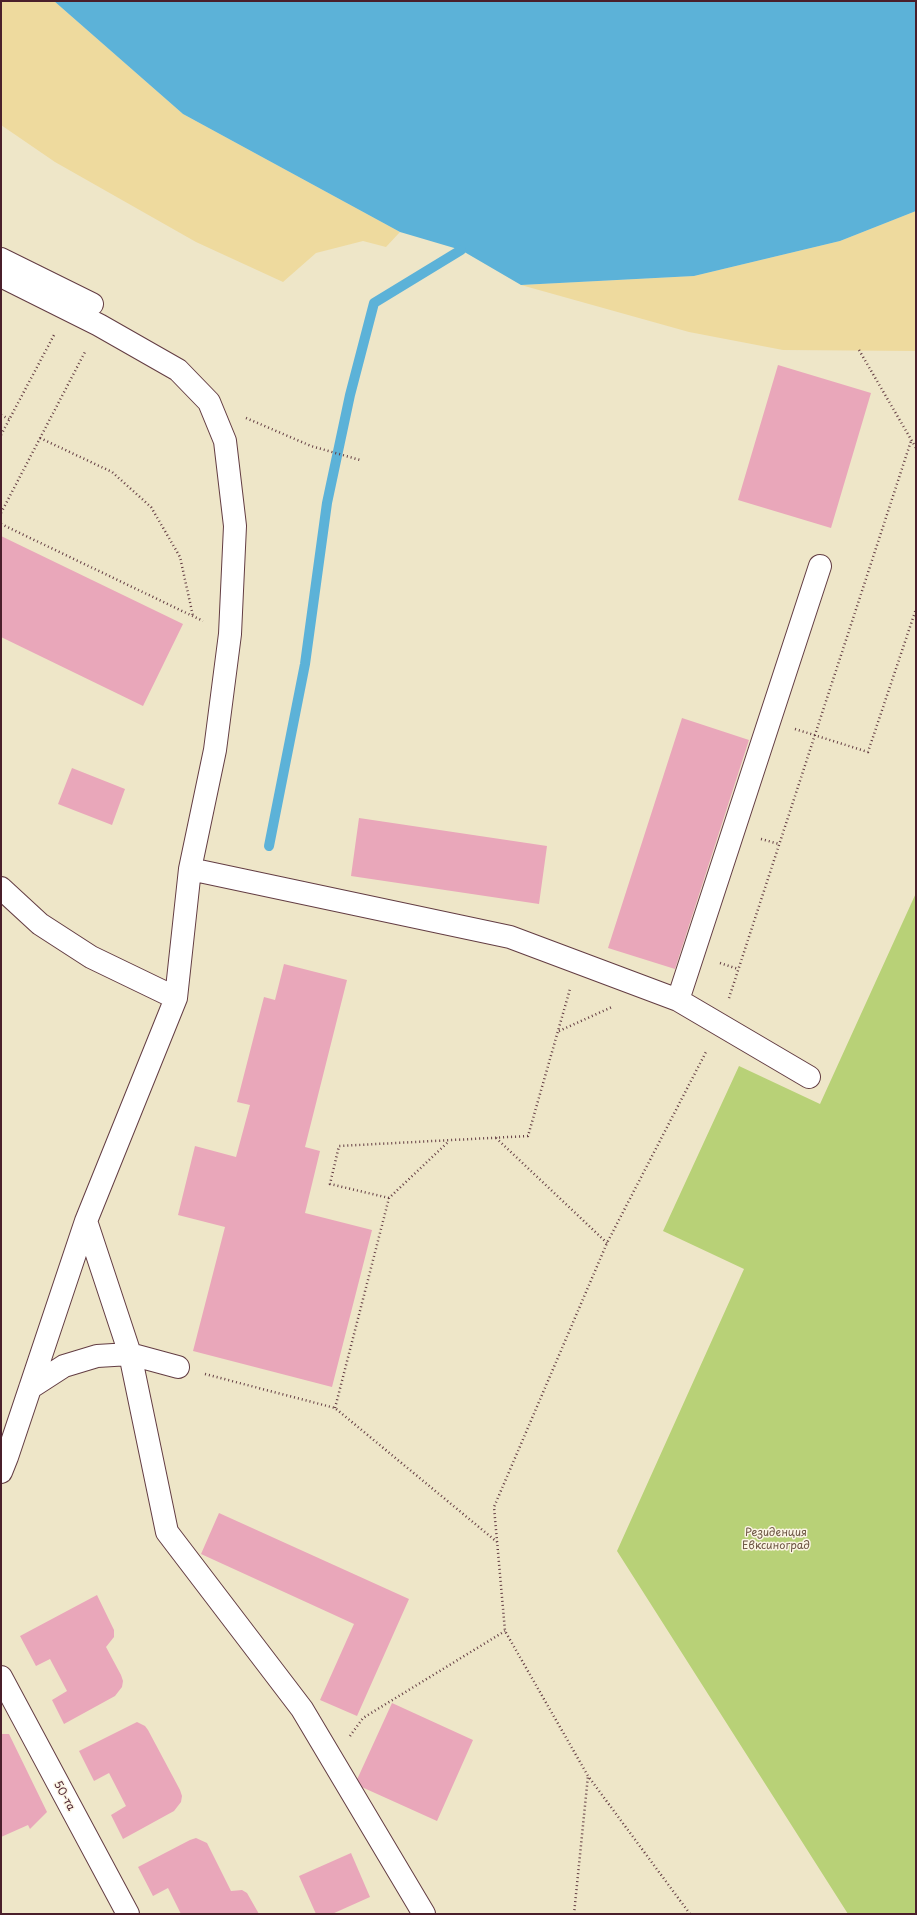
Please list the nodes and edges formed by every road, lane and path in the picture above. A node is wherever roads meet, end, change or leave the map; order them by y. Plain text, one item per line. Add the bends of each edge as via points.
1 (1, 259) edge
2 (1, 276) edge
3 (92, 304) dead end
4 (68, 309) junction
5 (100, 325) junction
6 (859, 350) dead end
7 (209, 402) junction
8 (1, 415) edge
9 (9, 419) junction
10 (1, 435) edge
11 (40, 438) junction
12 (912, 441) junction
13 (916, 448) edge
14 (360, 460) dead end
15 (1, 513) edge
16 (1, 524) edge
17 (820, 566) dead end
18 (916, 609) edge
19 (193, 616) junction
20 (230, 634) junction
21 (815, 736) junction
22 (190, 869) junction
23 (1, 888) edge
24 (578, 962) junction
25 (649, 990) junction
26 (176, 998) junction
27 (678, 1000) junction
28 (720, 1025) junction
29 (558, 1032) junction
30 (809, 1077) dead end
31 (496, 1138) junction
32 (449, 1141) junction
33 (389, 1198) junction
34 (86, 1221) junction
35 (608, 1243) junction
36 (130, 1354) junction
37 (178, 1367) joint
38 (30, 1388) junction
39 (335, 1408) junction
40 (4, 1465) edge
41 (497, 1542) junction
42 (505, 1631) junction
43 (1, 1677) edge
44 (333, 1761) junction
45 (588, 1776) junction
46 (128, 1914) edge
47 (424, 1914) edge
48 (574, 1914) edge
49 (690, 1914) edge

1 - 3 street
2 - 4 street
4 - 5 street
4 - 9 path
5 - 7 street via 178,370
5 - 11 path
6 - 12 path
7 - 14 path via 311,446
7 - 20 street via 225,441 235,526
8 - 9 path
9 - 10 path
11 - 15 path
11 - 19 path via 112,472 151,507 180,557
12 - 13 path
12 - 21 path
16 - 19 path
17 - 27 street
18 - 21 path via 868,752
19 - 20 path
20 - 22 street via 215,750
21 - 28 path
22 - 24 street via 510,937
22 - 26 street
23 - 26 street via 40,924 91,957
24 - 25 street
24 - 29 path
25 - 27 street
25 - 29 path
26 - 34 street
27 - 28 street
28 - 30 street
28 - 35 path
29 - 31 path via 528,1136
31 - 32 path
31 - 35 path
32 - 33 path
32 - 33 path via 339,1146 330,1184
33 - 39 path
34 - 36 street
34 - 38 street
35 - 41 path via 494,1507
36 - 37 street
36 - 38 street via 97,1356 64,1366
36 - 44 street via 167,1532 302,1709
37 - 39 path
38 - 40 street
39 - 41 path
41 - 42 path
42 - 44 path via 363,1718
42 - 45 path
43 - 46 street, 50-та
44 - 47 street
45 - 48 path
45 - 49 path

